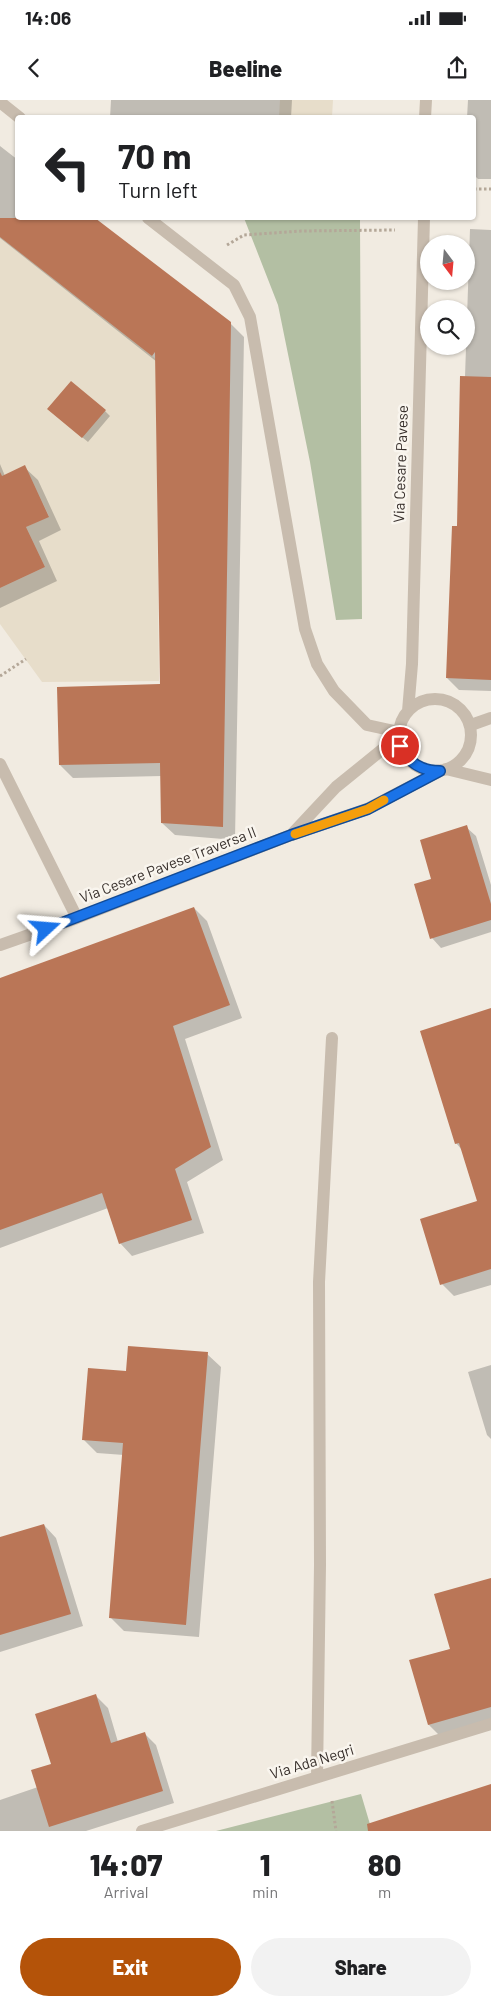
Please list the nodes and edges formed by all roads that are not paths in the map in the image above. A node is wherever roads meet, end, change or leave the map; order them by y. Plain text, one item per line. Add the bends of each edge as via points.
1 (426, 100) edge
2 (0, 102) edge
3 (16, 115) edge
4 (425, 115) edge
5 (151, 220) edge
6 (424, 224) edge
7 (408, 711) junction
8 (491, 718) edge
9 (471, 725) junction
10 (399, 734) junction
11 (0, 764) edge
12 (443, 770) junction
13 (491, 780) edge
14 (291, 835) junction
15 (77, 918) junction
16 (0, 945) edge
17 (332, 1038) dead end
18 (491, 1724) edge
19 (317, 1777) junction
20 (142, 1831) edge

1 - 4 street
2 - 3 street
5 - 10 street via 234,285 250,317 305,629 316,664 334,691 367,725
6 - 7 street, Via Cesare Pavese
7 - 9 street via 422,701 438,698 459,706
7 - 10 street via 400,724
8 - 9 street
9 - 12 street via 470,747 464,757
10 - 12 street via 400,746 412,763 420,768
10 - 14 street, Via Cesare Pavese Traversa II via 336,787
11 - 15 street
12 - 13 street
12 - 14 street, Via Cesare Pavese Traversa II via 368,809
14 - 15 street, Via Cesare Pavese Traversa II
15 - 16 street, Via Cesare Pavese Traversa II
17 - 19 street via 319,1282
18 - 19 street, Via Ada Negri
19 - 20 street, Via Ada Negri

